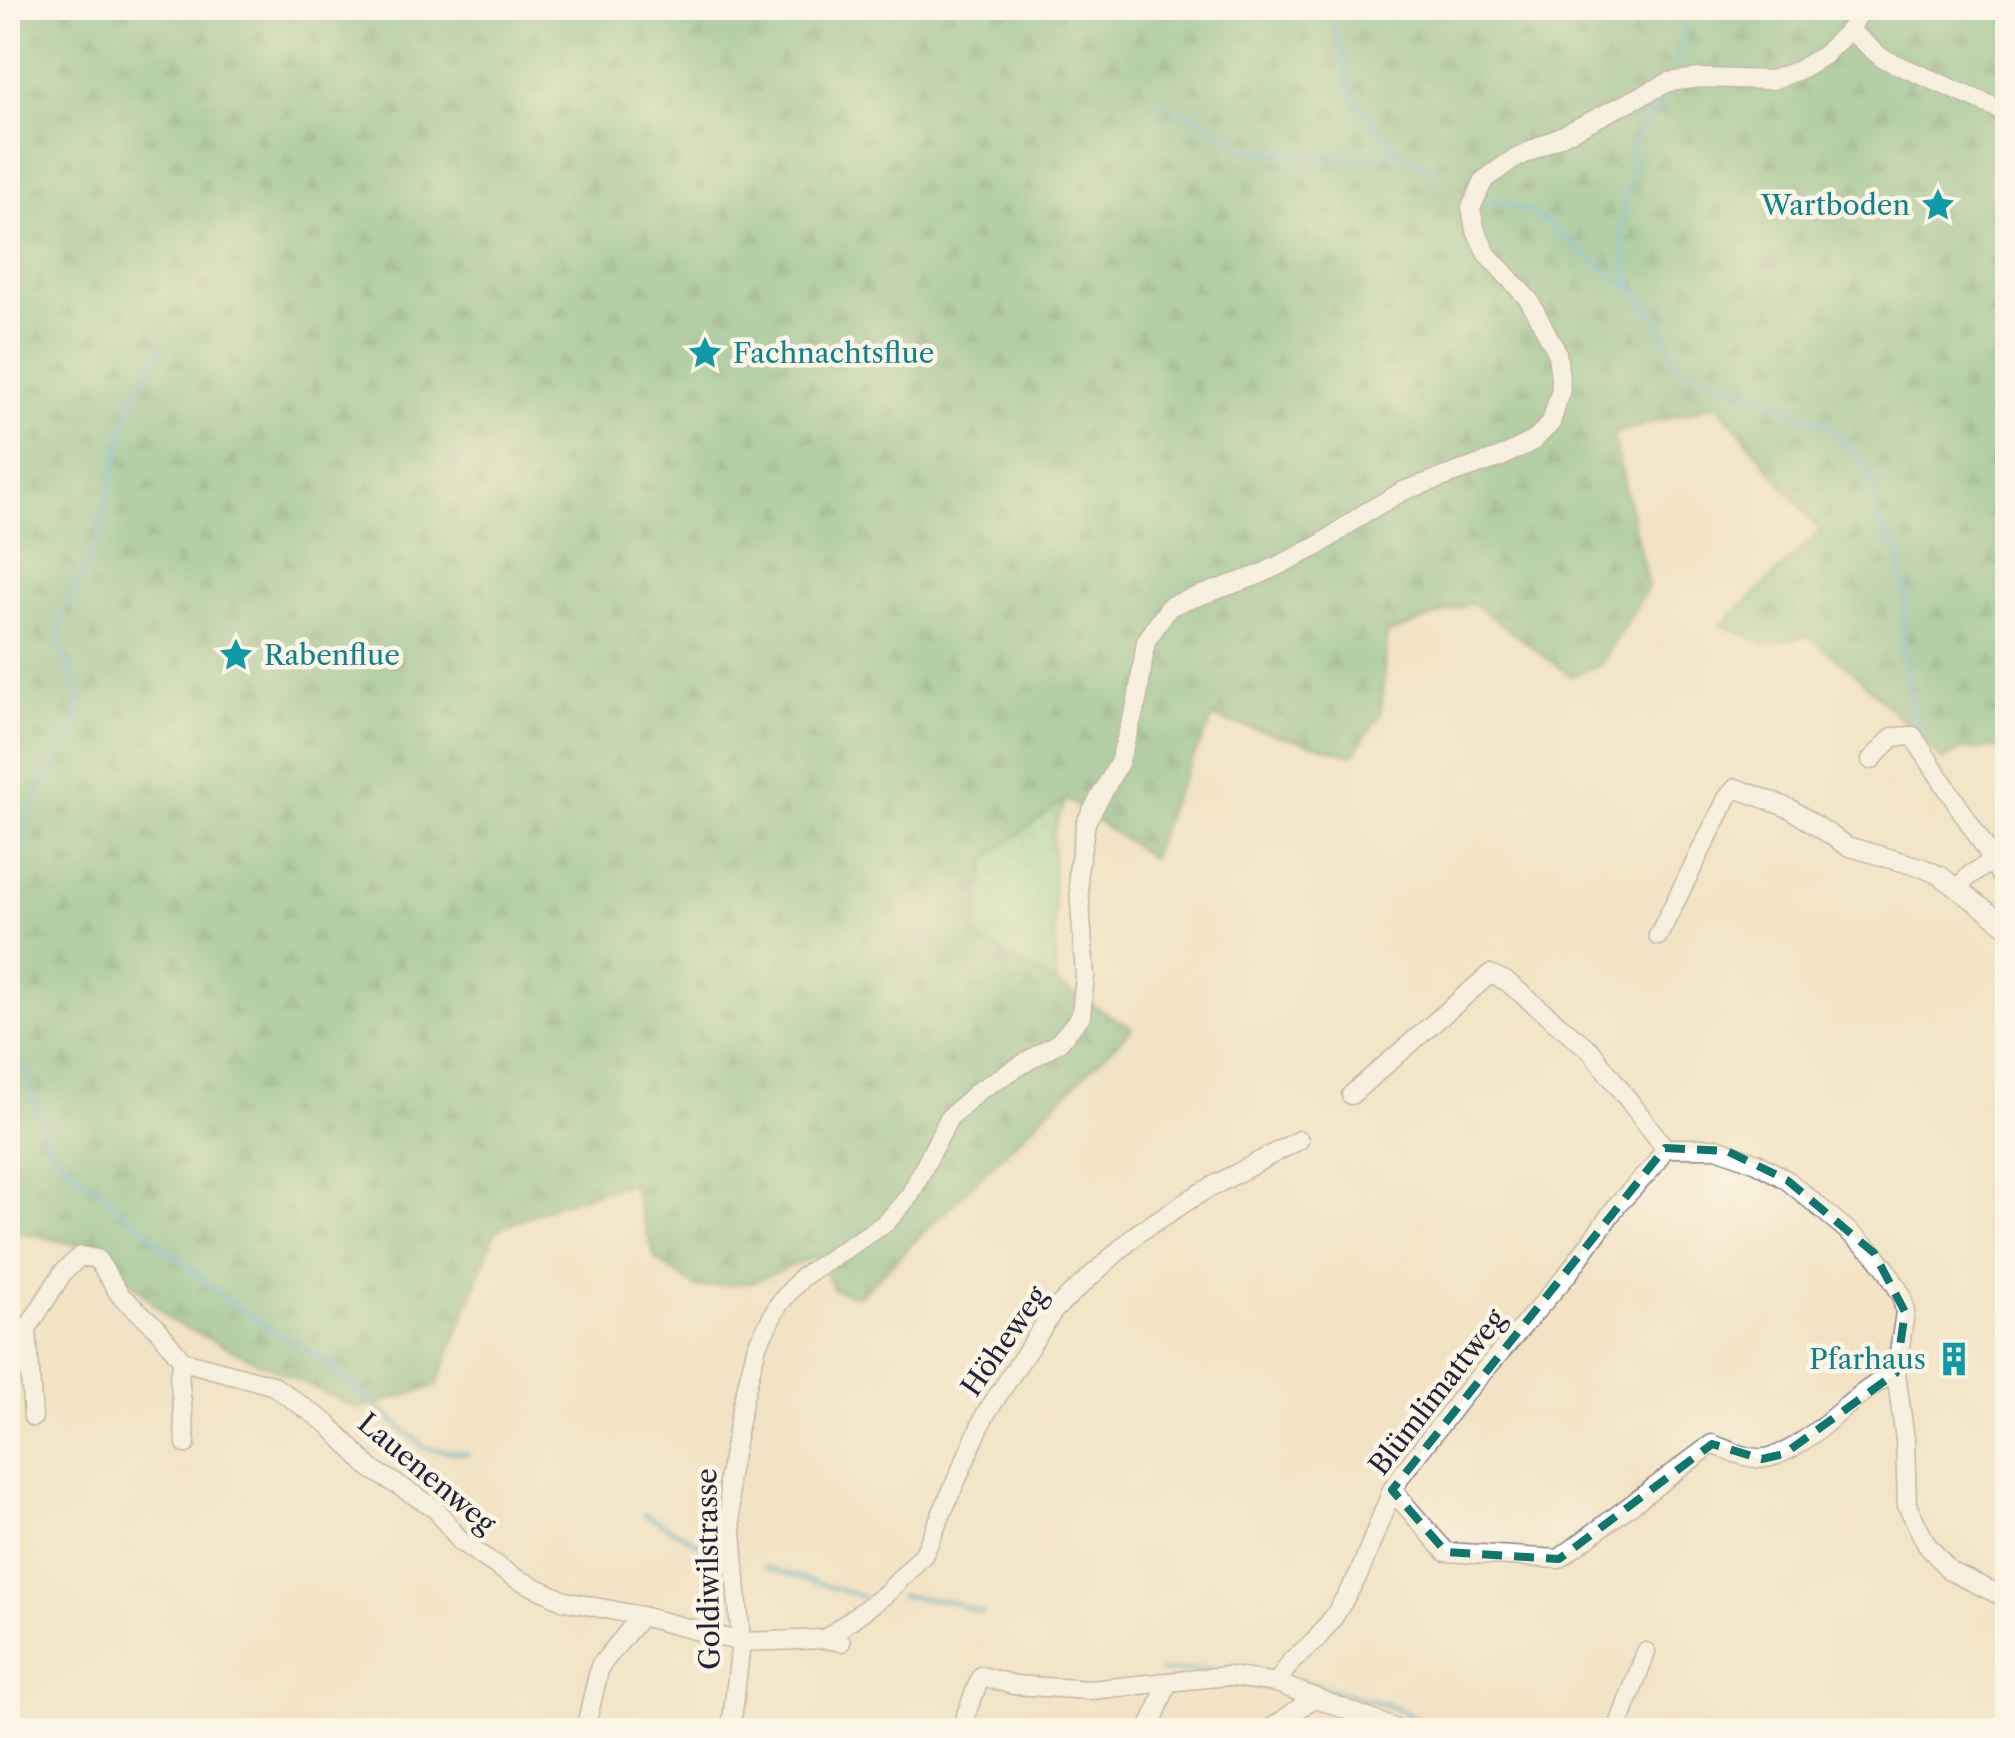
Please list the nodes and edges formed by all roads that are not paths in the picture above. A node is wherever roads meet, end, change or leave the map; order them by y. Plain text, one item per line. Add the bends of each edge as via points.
1 (1863, 8) edge
2 (1849, 30) junction
3 (2008, 113) edge
4 (1871, 760) dead end
5 (1992, 862) junction
6 (1958, 888) junction
7 (2008, 889) edge
8 (2008, 927) edge
9 (1658, 936) dead end
10 (1351, 1094) dead end
11 (1299, 1140) dead end
12 (1665, 1148) junction
13 (183, 1361) junction
14 (1896, 1373) junction
15 (32, 1418) dead end
16 (186, 1444) dead end
17 (1392, 1490) junction
18 (2008, 1600) edge
19 (641, 1616) junction
20 (833, 1640) joint
21 (742, 1642) junction
22 (1646, 1652) dead end
23 (1168, 1682) junction
24 (1277, 1683) junction
25 (1315, 1697) junction
26 (1363, 1724) edge
27 (585, 1730) edge
28 (730, 1730) edge
29 (960, 1730) edge
30 (1149, 1730) edge
31 (1269, 1730) edge
32 (1399, 1730) edge
33 (1616, 1730) edge

1 - 2 street, Goldiwilstrasse
2 - 3 street via 1882,58
2 - 21 street, Goldiwilstrasse via 1824,55 1772,80 1668,82 1484,180 1471,208 1475,230 1557,352 1561,390 1551,423 1533,442 1404,491 1259,575 1170,606 1146,641 1119,763 1086,822 1078,872 1081,1016 1058,1042 978,1091 948,1118 910,1195 887,1222 802,1277 778,1304 758,1344 728,1481
4 - 5 street via 1894,737 1914,736
5 - 6 street
5 - 7 street
6 - 8 street
6 - 9 street via 1923,868 1846,846 1791,809 1736,788
10 - 12 street via 1490,974 1592,1051
11 - 20 street, Höheweg via 1138,1233 1054,1310 984,1415 924,1554
12 - 14 street via 1717,1148 1757,1163 1874,1253 1895,1282 1905,1312
12 - 17 street, Blümlimattweg
13 - 15 street via 120,1295 97,1259 80,1256 27,1330
13 - 16 street via 178,1375
13 - 19 street, Lauenenweg via 272,1385 328,1424 370,1468 434,1508 461,1542 515,1578 565,1600
14 - 17 street via 1868,1386 1784,1454 1762,1459 1712,1444 1559,1559 1446,1552
14 - 18 street via 1906,1504 1916,1527 1950,1571
17 - 24 street, Blümlimattweg via 1335,1616
19 - 21 street, Lauenenweg
19 - 27 street via 600,1666
20 - 21 street, Lauenenweg
21 - 28 street, Goldiwilstrasse
22 - 33 street
23 - 24 street via 1227,1676
23 - 29 street via 1090,1690 1014,1686 981,1676
23 - 30 street
24 - 25 street
25 - 26 street
25 - 31 street
26 - 32 street

